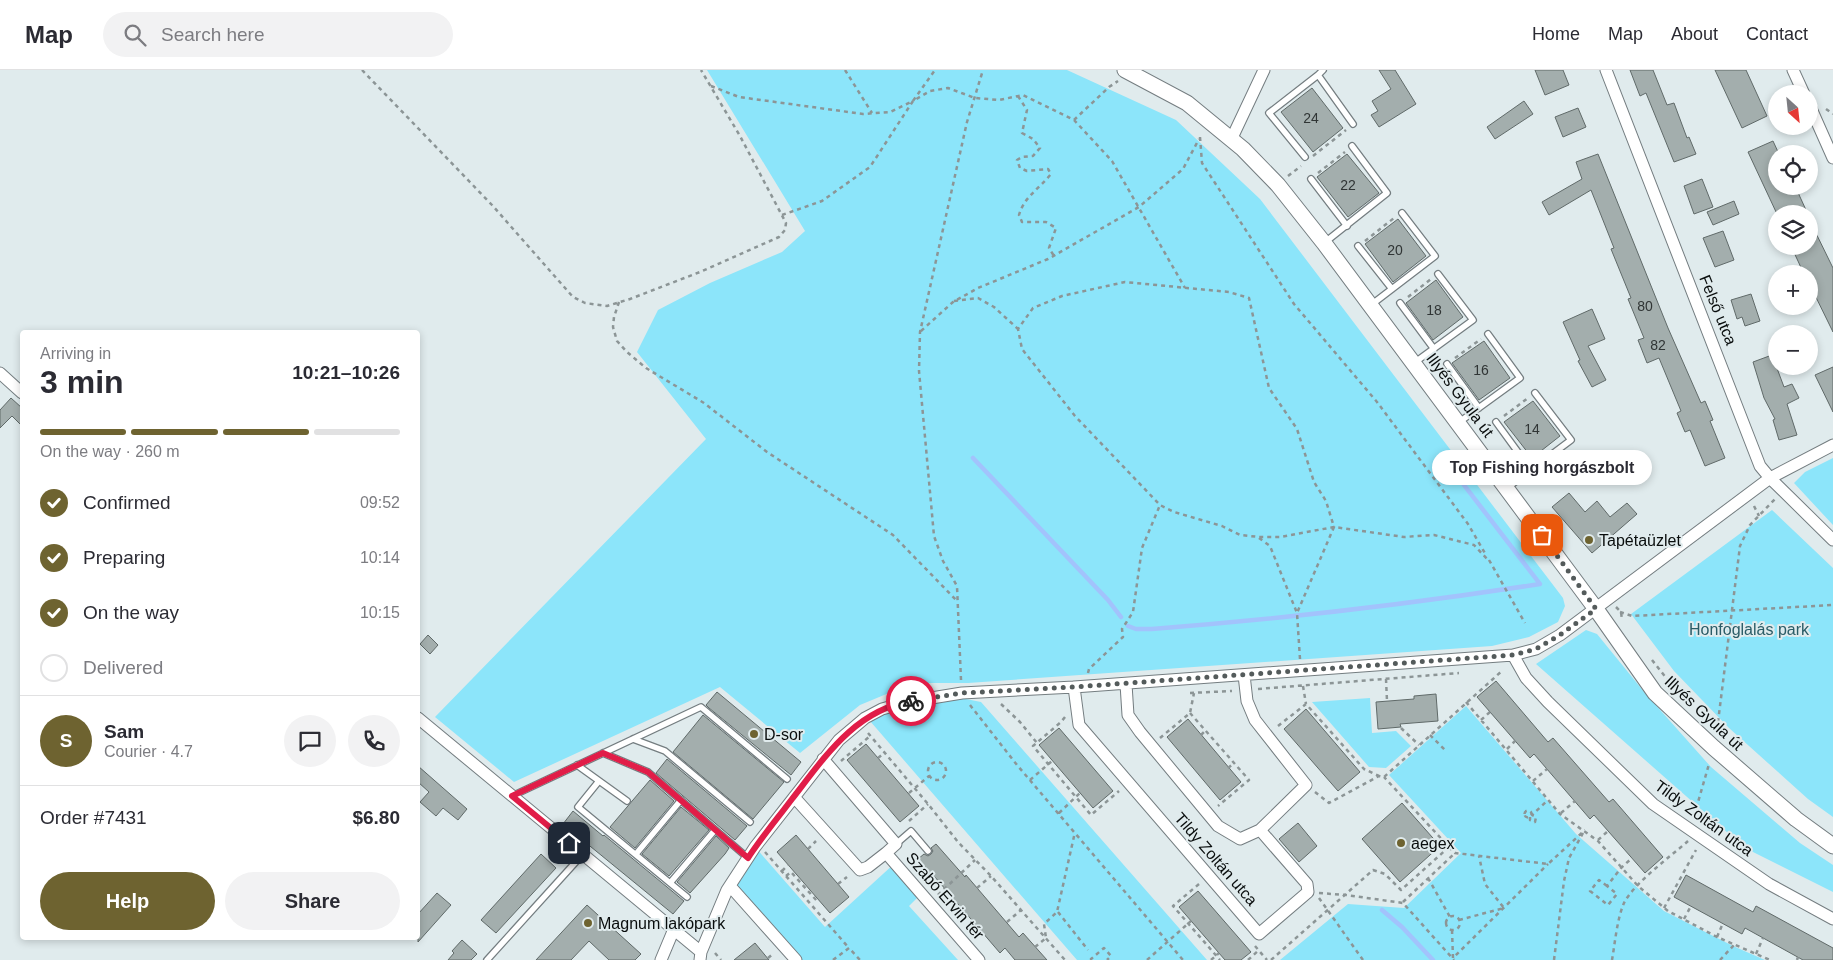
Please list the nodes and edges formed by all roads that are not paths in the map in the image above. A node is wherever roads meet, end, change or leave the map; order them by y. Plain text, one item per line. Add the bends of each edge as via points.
1 (1264, 70) edge
2 (1324, 70) edge
3 (1606, 70) edge
4 (1793, 70) edge
5 (1127, 72) edge
6 (1318, 75) junction
7 (1800, 85) edge
8 (1353, 124) dead end
9 (1818, 124) edge
10 (1231, 140) junction
11 (1352, 146) road end
12 (1305, 157) dead end
13 (1833, 158) edge
14 (1311, 180) road end
15 (1402, 213) road end
16 (1346, 226) junction
17 (1324, 243) junction
18 (1358, 246) road end
19 (1438, 274) road end
20 (1392, 289) junction
21 (1400, 303) road end
22 (1371, 305) junction
23 (1488, 334) road end
24 (1434, 349) junction
25 (1414, 364) junction
26 (1447, 364) road end
27 (0, 373) edge
28 (20, 391) edge
29 (1535, 393) road end
30 (1479, 408) junction
31 (1496, 422) road end
32 (1458, 423) junction
33 (1833, 446) edge
34 (1531, 470) junction
35 (1770, 478) junction
36 (1507, 488) junction
37 (1833, 540) edge
38 (1596, 609) junction
39 (1514, 657) junction
40 (1244, 676) junction
41 (1126, 684) junction
42 (1074, 687) junction
43 (420, 720) edge
44 (633, 739) junction
45 (603, 753) junction
46 (824, 761) junction
47 (577, 765) junction
48 (787, 779) dead end
49 (599, 781) junction
50 (512, 796) junction
51 (794, 797) junction
52 (681, 800) junction
53 (627, 801) dead end
54 (750, 822) dead end
55 (715, 830) junction
56 (1260, 830) junction
57 (896, 844) junction
58 (1833, 846) edge
59 (928, 851) dead end
60 (886, 853) junction
61 (583, 854) junction
62 (636, 854) junction
63 (748, 858) junction
64 (670, 882) junction
65 (730, 886) junction
66 (687, 897) dead end
67 (1833, 919) edge
68 (674, 930) junction
69 (701, 956) edge
70 (488, 960) edge
71 (661, 960) edge
72 (796, 960) edge
73 (979, 960) edge

1 - 10 street
2 - 6 lane
3 - 35 street, Felső utca via 1760,466
4 - 7 street
5 - 10 street, Illyés Gyula út via 1187,104
6 - 8 lane
6 - 12 lane via 1269,113
9 - 13 street
10 - 17 street, Illyés Gyula út via 1278,185
11 - 16 lane via 1387,193
14 - 16 lane
15 - 20 lane via 1434,256
16 - 17 lane
17 - 22 street, Illyés Gyula út
18 - 20 lane
19 - 24 lane via 1473,320
20 - 22 lane
21 - 24 lane
22 - 25 street, Illyés Gyula út
23 - 30 lane via 1520,378
24 - 25 lane
25 - 32 street, Illyés Gyula út
26 - 30 lane
27 - 28 street
29 - 34 lane via 1571,440
30 - 32 lane
31 - 34 lane
32 - 36 street, Illyés Gyula út
33 - 35 street
34 - 36 lane
35 - 37 street, Felső utca
35 - 38 street
36 - 38 street, Illyés Gyula út
38 - 39 street via 1560,635
38 - 58 street, Illyés Gyula út via 1655,693 1796,819
39 - 40 street
39 - 67 street, Tildy Zoltán utca via 1526,678 1548,702 1653,804 1769,884
40 - 41 street
40 - 56 street, Tildy Zoltán utca via 1247,701 1255,720 1306,785
41 - 42 street
41 - 56 street, Tildy Zoltán utca via 1128,715 1218,826 1240,839
42 - 46 street via 962,693 882,709 865,718 839,740
42 - 56 street, Tildy Zoltán utca via 1079,725 1259,934 1308,892 1308,884
43 - 50 street
44 - 45 lane
44 - 48 lane via 701,707
44 - 54 lane via 665,751
45 - 47 lane
45 - 52 lane via 648,772
46 - 51 street
46 - 57 street, Szabó Ervin tér
47 - 49 lane
47 - 50 lane
49 - 53 lane
49 - 62 lane via 578,807
50 - 61 street
51 - 60 street, Szabó Ervin tér via 860,870
51 - 63 street
52 - 55 lane
52 - 62 lane
55 - 63 lane
55 - 64 lane
57 - 59 lane via 911,831
57 - 60 street, Szabó Ervin tér
60 - 73 street, Szabó Ervin tér
61 - 68 street
61 - 70 lane
62 - 64 lane
63 - 65 street
64 - 66 lane
65 - 69 street
65 - 72 street
68 - 69 street
68 - 71 street

